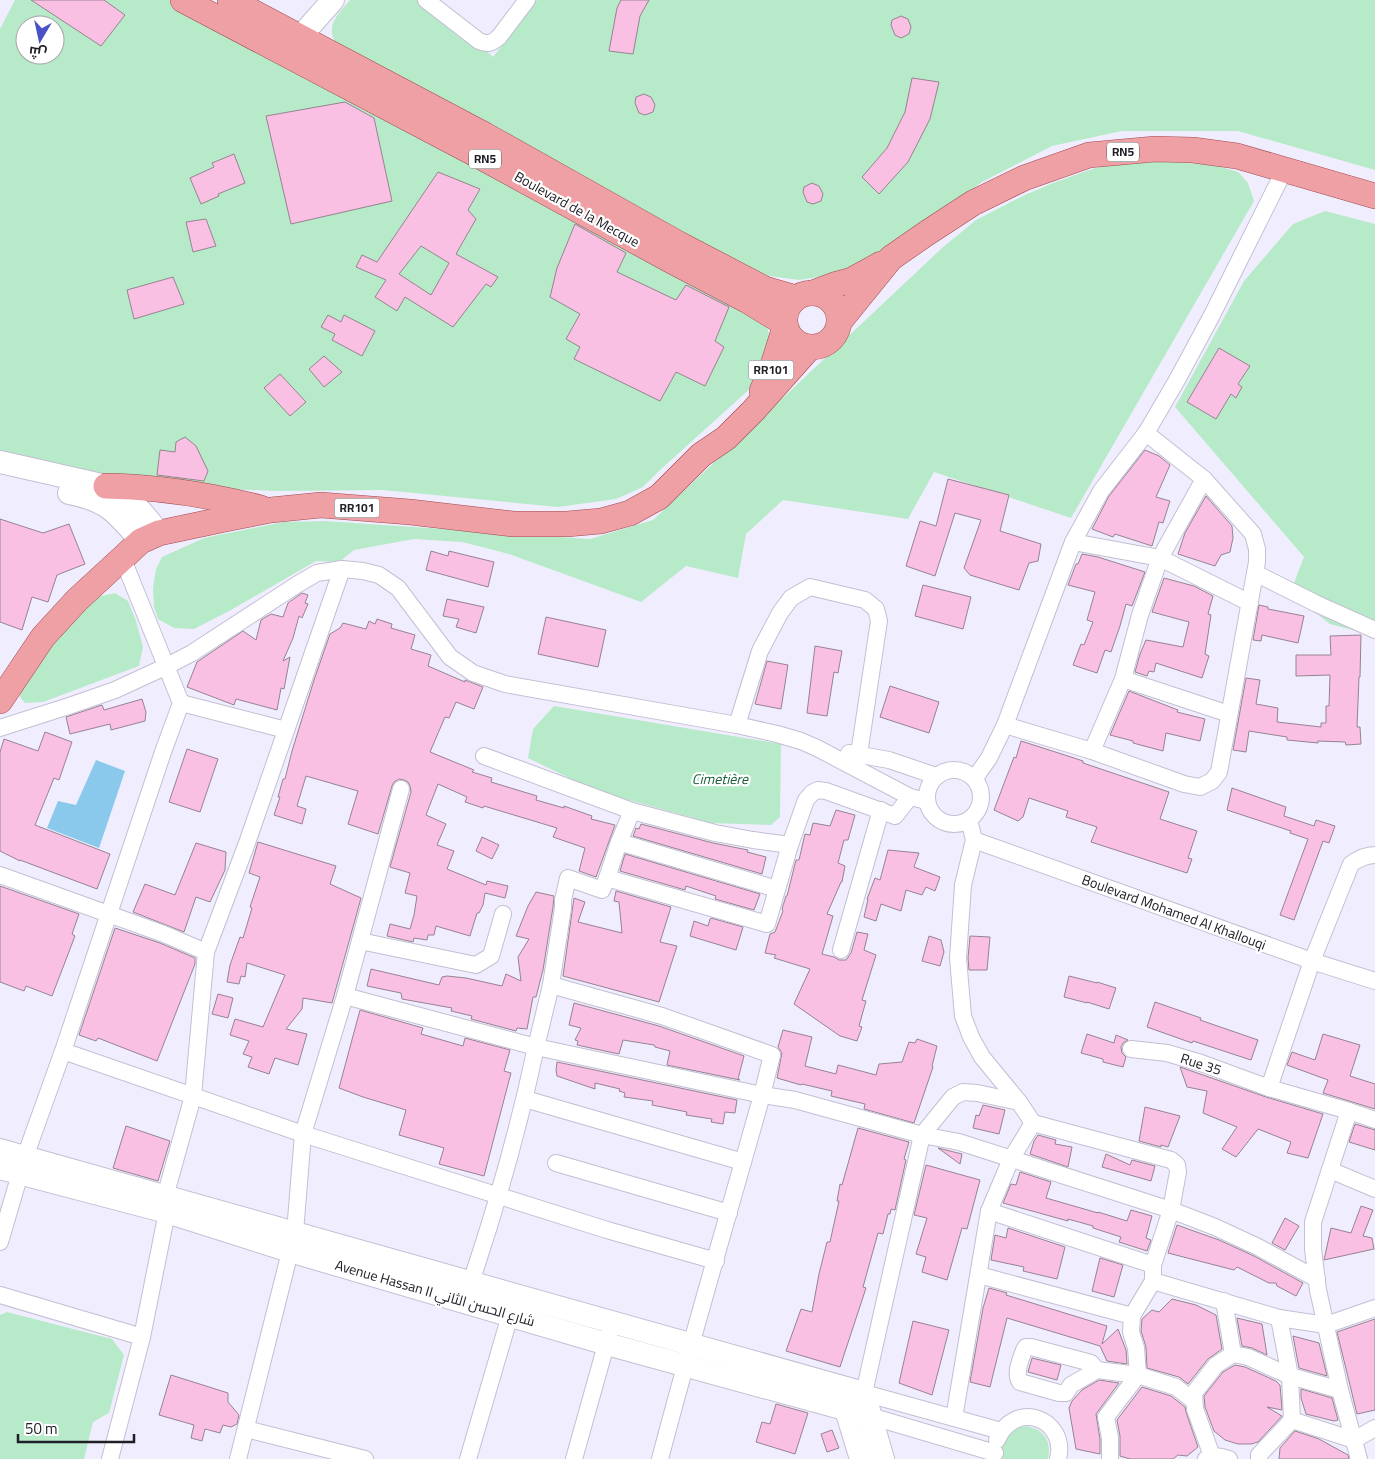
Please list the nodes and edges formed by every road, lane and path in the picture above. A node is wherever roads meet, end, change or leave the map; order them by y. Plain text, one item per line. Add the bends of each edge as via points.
1 (183, 0) edge
2 (230, 0) edge
3 (333, 0) edge
4 (427, 0) edge
5 (527, 0) edge
6 (294, 44) junction
7 (1285, 169) junction
8 (1375, 196) edge
9 (675, 252) junction
10 (892, 258) junction
11 (805, 296) junction
12 (839, 322) junction
13 (785, 325) junction
14 (810, 347) junction
15 (753, 411) junction
16 (1146, 433) junction
17 (0, 462) edge
18 (0, 478) edge
19 (1204, 479) junction
20 (60, 484) junction
21 (106, 486) junction
22 (271, 510) junction
23 (150, 537) junction
24 (1073, 542) junction
25 (122, 557) junction
26 (1160, 558) junction
27 (342, 569) junction
28 (1255, 573) junction
29 (1250, 603) junction
30 (1375, 630) edge
31 (167, 666) junction
32 (1124, 679) junction
33 (0, 701) edge
34 (181, 703) junction
35 (1229, 714) junction
36 (737, 725) junction
37 (1004, 725) junction
38 (0, 728) edge
39 (286, 730) junction
40 (817, 748) junction
41 (1092, 751) junction
42 (859, 754) junction
43 (484, 756) dead end
44 (936, 776) junction
45 (975, 778) junction
46 (401, 789) dead end
47 (910, 796) junction
48 (927, 801) junction
49 (881, 810) junction
50 (632, 811) junction
51 (969, 820) junction
52 (974, 840) junction
53 (619, 842) junction
54 (790, 845) junction
55 (1375, 855) edge
56 (0, 875) edge
57 (607, 878) junction
58 (777, 888) junction
59 (109, 914) junction
60 (503, 914) dead end
61 (360, 941) junction
62 (841, 950) dead end
63 (206, 952) junction
64 (1312, 961) junction
65 (1375, 981) edge
66 (551, 985) junction
67 (345, 996) junction
68 (536, 1047) junction
69 (1130, 1049) dead end
70 (63, 1051) junction
71 (1269, 1088) junction
72 (762, 1095) junction
73 (193, 1096) junction
74 (525, 1099) junction
75 (1019, 1102) junction
76 (1349, 1111) junction
77 (1375, 1120) edge
78 (1033, 1123) junction
79 (303, 1134) junction
80 (922, 1135) junction
81 (0, 1150) edge
82 (1011, 1159) junction
83 (743, 1162) junction
84 (556, 1163) dead end
85 (15, 1167) edge
86 (1330, 1170) junction
87 (1375, 1189) edge
88 (498, 1196) junction
89 (167, 1205) junction
90 (989, 1210) junction
91 (1171, 1210) junction
92 (729, 1213) junction
93 (0, 1242) edge
94 (292, 1242) junction
95 (716, 1261) junction
96 (1153, 1273) junction
97 (979, 1275) junction
98 (1317, 1279) junction
99 (471, 1282) junction
100 (0, 1295) edge
101 (1224, 1301) junction
102 (513, 1305) junction
103 (1375, 1308) edge
104 (1132, 1316) junction
105 (1279, 1318) junction
106 (1326, 1325) junction
107 (609, 1333) junction
108 (142, 1337) junction
109 (690, 1344) junction
110 (1233, 1354) junction
111 (684, 1366) junction
112 (1098, 1370) dead end
113 (1138, 1375) junction
114 (1290, 1376) junction
115 (854, 1390) junction
116 (1340, 1390) junction
117 (1194, 1401) junction
118 (846, 1410) junction
119 (870, 1416) junction
120 (954, 1418) junction
121 (1292, 1420) junction
122 (1375, 1428) edge
123 (246, 1429) junction
124 (1001, 1431) junction
125 (1354, 1440) junction
126 (996, 1456) edge
127 (1060, 1458) edge
128 (1209, 1458) edge
129 (110, 1459) edge
130 (238, 1459) edge
131 (366, 1459) edge
132 (468, 1459) edge
133 (574, 1459) edge
134 (660, 1459) edge
135 (861, 1459) edge
136 (883, 1459) edge
137 (1110, 1459) edge
138 (1229, 1459) edge
139 (1259, 1459) edge
140 (1359, 1459) edge

1 - 6 main road, Boulevard de la Mecque / RN5
2 - 6 main road, Boulevard de la Mecque / RN5
3 - 6 street
4 - 5 street via 479,42 488,44 499,37
6 - 9 main road, Boulevard de la Mecque / RN5 via 485,135
7 - 8 main road, RN5
7 - 10 main road, RN5 via 1238,156 1194,150 1155,149 1090,155 1024,178 973,203
7 - 16 street via 1178,380
9 - 11 main road, Boulevard de la Mecque / RN5 via 765,289
9 - 13 main road, Boulevard de la Mecque / RN5
10 - 11 main road, RN5 via 852,280
10 - 12 main road, RN5
11 - 12 main road, RN5 via 822,295 829,300 835,306
11 - 13 main road via 789,305
12 - 14 main road, RN5 via 832,338
13 - 14 main road, RN5 via 794,341
13 - 15 main road, RR101 via 774,362
14 - 15 main road, RR101
15 - 22 main road, RR101 via 726,438 701,455 659,497 630,513 600,521 512,524 321,505
16 - 19 street
16 - 24 street via 1102,491
17 - 20 street
18 - 20 street
19 - 26 street
19 - 28 street via 1253,534 1258,549
20 - 21 street
20 - 23 street via 106,505
21 - 22 main road via 172,490
21 - 23 street via 136,504
22 - 23 main road, RR101
23 - 25 main road, RR101
24 - 26 street
24 - 37 street
25 - 31 street
25 - 33 main road, RR101 via 43,637
26 - 29 street
26 - 32 street via 1140,615
27 - 31 street via 317,573
27 - 36 street via 379,576 398,588 450,658 472,673 505,684
27 - 39 street
28 - 29 street
28 - 30 street
29 - 35 street
31 - 34 street
31 - 38 street via 114,690
32 - 35 street
32 - 41 street
34 - 39 street
34 - 59 street
35 - 41 street via 1219,772 1212,781 1200,787
36 - 40 street
36 - 42 street via 760,651 791,598 810,587 865,600 876,609 879,621
37 - 41 street
37 - 45 street via 989,758
39 - 63 street
40 - 42 street
40 - 47 street
42 - 44 street via 890,760
43 - 50 street
44 - 45 street via 949,770 963,771
44 - 48 street via 929,788
45 - 51 street via 982,792 980,808
46 - 61 street
47 - 48 street
47 - 49 street via 895,816
48 - 51 street via 931,811 948,824
49 - 54 street via 818,790 806,800
49 - 62 street
50 - 53 street
50 - 54 street via 715,833
51 - 52 street
52 - 64 street, Boulevard Mohamed Al Khallouqi
52 - 75 street via 963,885 958,958 963,1016 982,1057
53 - 57 street
53 - 58 street
54 - 58 street
55 - 64 street via 1351,864
56 - 59 street
57 - 58 street via 767,924
57 - 66 street via 602,890 568,878
59 - 63 street
59 - 70 street
60 - 61 street via 491,956 476,965
61 - 67 street
63 - 73 street
64 - 65 street, Boulevard Mohamed Al Khallouqi
64 - 71 street
66 - 68 street
66 - 72 street via 662,1016 772,1055
67 - 68 street
67 - 79 street
68 - 72 street
68 - 74 street
69 - 71 street, Rue 35 via 1167,1053
70 - 73 street
70 - 85 street
71 - 76 street, Rue 35
72 - 80 street via 794,1100
72 - 83 street
73 - 79 street
73 - 89 street via 168,1186
74 - 83 street
74 - 88 street
75 - 78 street
75 - 80 street via 963,1092 953,1096
76 - 77 street, Rue 35
76 - 86 street
78 - 82 street
78 - 91 street via 1171,1160 1177,1165 1178,1172
79 - 88 street
79 - 94 street
80 - 82 street via 959,1142
80 - 115 street
81 - 85 street, Avenue Hassan II شارع الحسن الثاني
82 - 90 street
82 - 91 street
83 - 92 street
84 - 92 street
85 - 89 street, Avenue Hassan II شارع الحسن الثاني
85 - 93 street
86 - 87 street
86 - 98 street via 1314,1222
88 - 95 street
88 - 99 street
89 - 94 street, Avenue Hassan II شارع الحسن الثاني
89 - 108 street
90 - 96 street
90 - 97 street
91 - 96 street
91 - 98 street via 1258,1247
92 - 95 street
94 - 99 street, Avenue Hassan II شارع الحسن الثاني
94 - 102 street, Avenue Hassan II شارع الحسن الثاني
94 - 123 street
95 - 109 street
96 - 101 street
96 - 104 street
97 - 104 street
97 - 120 street
98 - 106 street
99 - 102 street, Avenue Hassan II شارع الحسن الثاني
100 - 108 street
101 - 105 street
101 - 110 street
102 - 107 street, Avenue Hassan II شارع الحسن الثاني
102 - 132 street
103 - 106 street
104 - 113 street via 1131,1332
105 - 106 street
105 - 114 street
106 - 116 street
107 - 109 street, Avenue Hassan II شارع الحسن الثاني
107 - 111 street, Avenue Hassan II شارع الحسن الثاني
107 - 133 street
108 - 129 street
109 - 111 street
109 - 115 street, Avenue Hassan II شارع الحسن الثاني
110 - 114 street via 1248,1357
110 - 117 street via 1216,1365 1194,1393
111 - 118 street, Avenue Hassan II شارع الحسن الثاني
111 - 134 street
112 - 113 street
113 - 117 street via 1176,1388
113 - 137 street via 1106,1417
114 - 116 street
114 - 121 street
115 - 118 street
115 - 119 street
115 - 120 street
116 - 125 street
117 - 128 street
118 - 119 street, Avenue Hassan II شارع الحسن الثاني
118 - 135 street
119 - 126 street
119 - 136 street
120 - 124 street
121 - 125 street
121 - 139 street
122 - 125 street
123 - 130 street
123 - 131 street
124 - 126 street via 996,1442
124 - 127 street via 1016,1419 1036,1418 1045,1422 1058,1438
125 - 140 street
128 - 138 street

